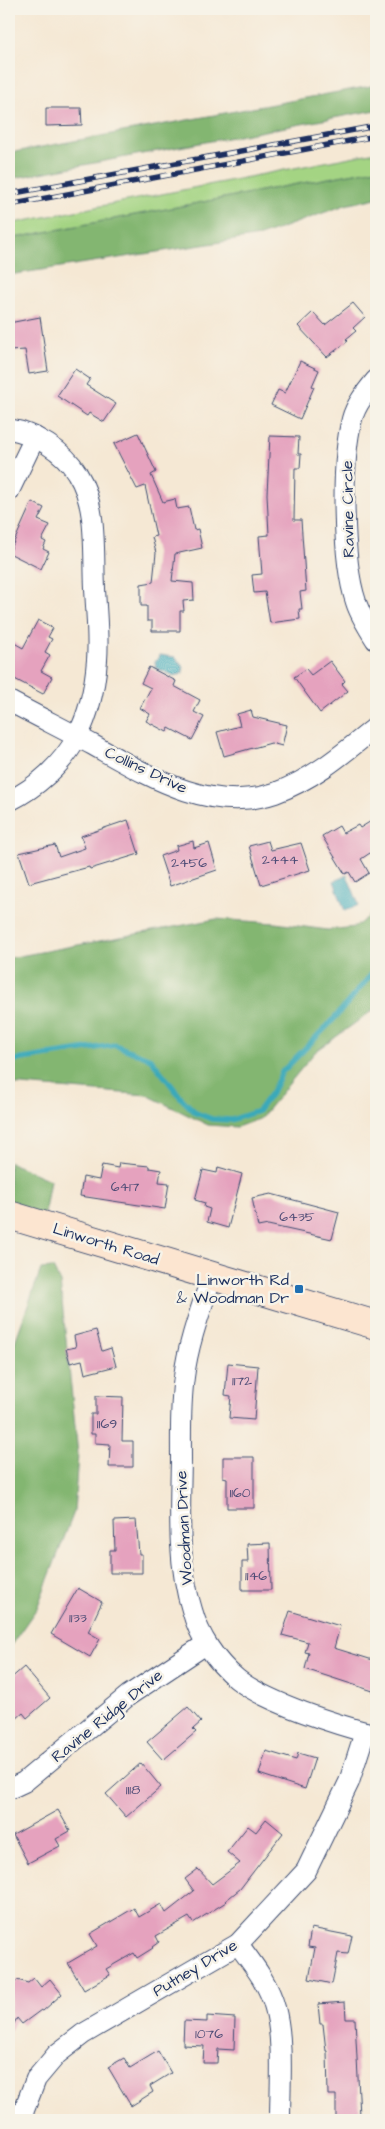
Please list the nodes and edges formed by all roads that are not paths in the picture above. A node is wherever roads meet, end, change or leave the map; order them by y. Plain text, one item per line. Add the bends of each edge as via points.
1 (376, 380) edge
2 (9, 429) edge
3 (35, 437) junction
4 (9, 491) edge
5 (376, 640) edge
6 (9, 701) edge
7 (376, 727) edge
8 (77, 737) junction
9 (9, 801) edge
10 (9, 1215) edge
11 (212, 1276) junction
12 (376, 1325) edge
13 (206, 1644) junction
14 (371, 1734) edge
15 (9, 1789) edge
16 (238, 1944) junction
17 (22, 2120) edge
18 (280, 2120) edge

1 - 5 street, Ravine Circle via 352,418 345,468 345,517 356,603
2 - 3 street
3 - 4 street
3 - 8 street via 65,458 77,472 85,488 92,524 97,660 91,700
6 - 8 street, Collins Drive
7 - 8 street, Collins Drive via 304,780 273,793 242,798 209,797 172,786
8 - 9 street via 62,759 26,792
10 - 11 main road, Linworth Road
11 - 12 main road, Linworth Road
11 - 13 street, Woodman Drive via 191,1344 181,1414 180,1490 185,1582 192,1612
13 - 14 street, Woodman Drive via 224,1667 245,1684 283,1703
13 - 15 street, Ravine Ridge Drive via 129,1695 31,1777
14 - 16 street, Putney Drive via 306,1871
16 - 17 street, Putney Drive via 83,2034 57,2054 36,2079
16 - 18 street via 256,1969 275,2008

